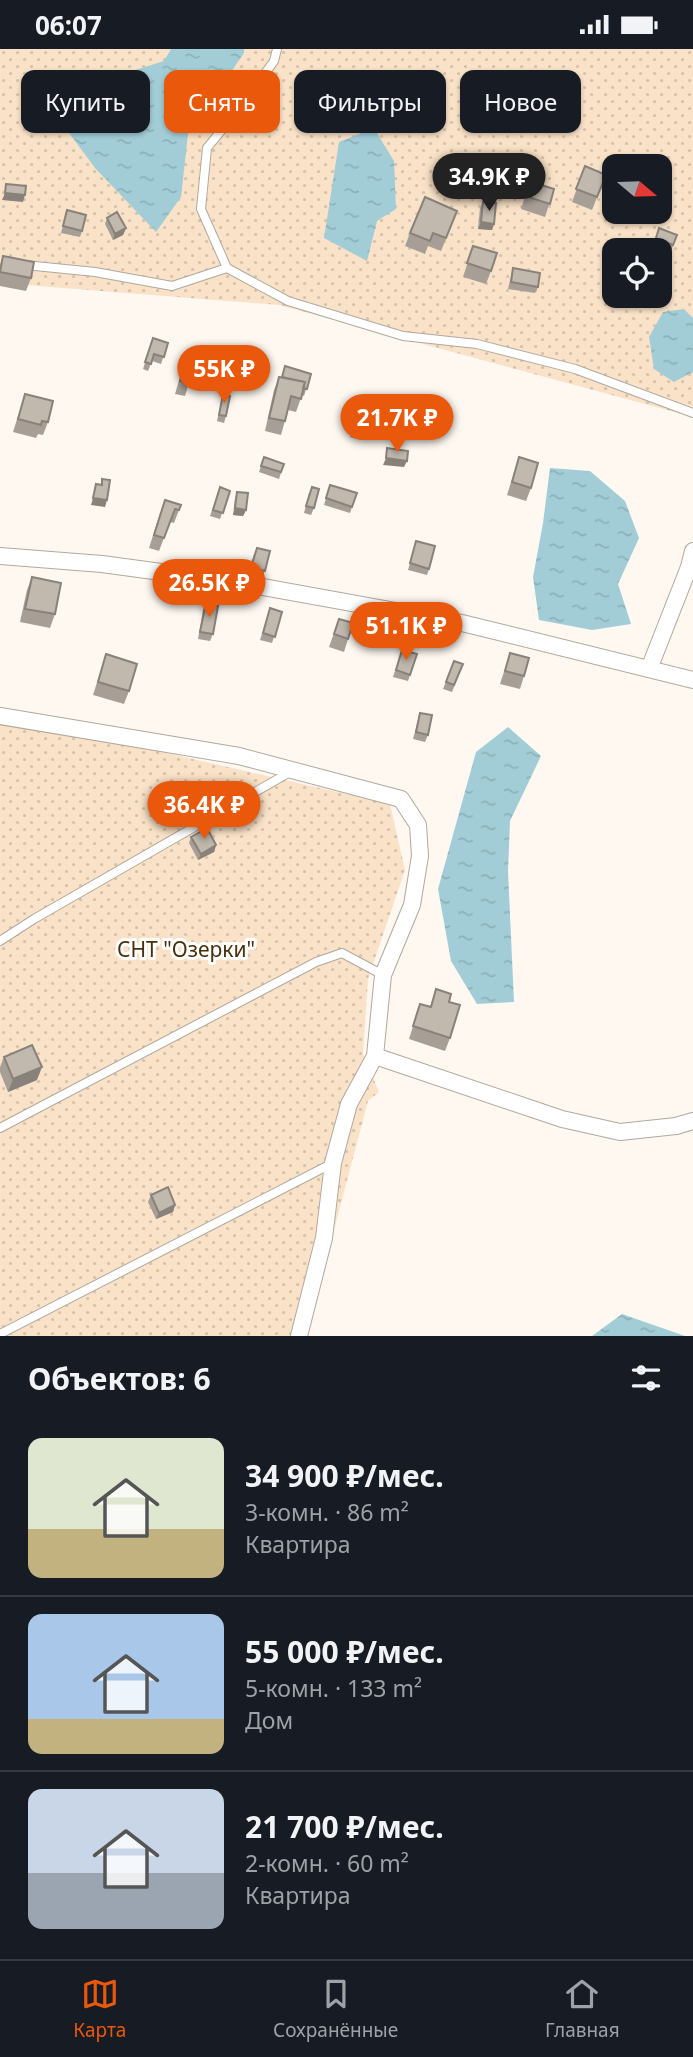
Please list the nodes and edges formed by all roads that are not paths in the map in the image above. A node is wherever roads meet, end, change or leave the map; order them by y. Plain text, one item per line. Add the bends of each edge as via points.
1 (277, 49) edge
2 (17, 264) edge
3 (227, 268) junction
4 (693, 414) edge
5 (693, 551) edge
6 (0, 556) edge
7 (649, 669) junction
8 (693, 680) edge
9 (0, 716) edge
10 (293, 770) junction
11 (0, 941) edge
12 (383, 975) junction
13 (375, 1056) junction
14 (693, 1121) edge
15 (0, 1128) edge
16 (333, 1163) junction
17 (0, 1334) edge
18 (299, 1336) edge

1 - 3 lane via 274,61 207,148 201,209
2 - 3 lane via 172,286
3 - 4 lane via 300,305 403,336 477,344 575,369
5 - 7 street
6 - 7 street via 235,582 462,623
7 - 8 street
9 - 10 street via 239,756
10 - 11 lane
10 - 12 street via 401,799 418,825 421,856 412,905
12 - 13 street
12 - 15 lane via 342,953 316,962
13 - 14 street via 562,1119 620,1132
13 - 16 street via 349,1104
16 - 17 lane
16 - 18 street via 324,1238

